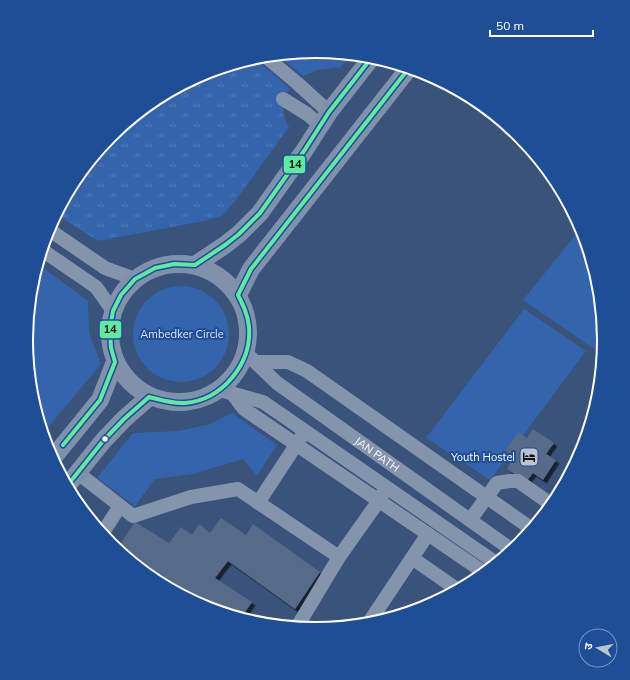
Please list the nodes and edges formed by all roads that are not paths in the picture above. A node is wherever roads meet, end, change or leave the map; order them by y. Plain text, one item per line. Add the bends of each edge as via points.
1 (271, 61) edge
2 (368, 63) edge
3 (405, 73) edge
4 (284, 99) dead end
5 (324, 119) junction
6 (54, 233) edge
7 (47, 253) edge
8 (195, 265) junction
9 (135, 279) junction
10 (238, 296) junction
11 (113, 311) junction
12 (250, 358) junction
13 (116, 362) junction
14 (226, 391) junction
15 (149, 397) junction
16 (305, 431) junction
17 (297, 444) junction
18 (56, 453) edge
19 (72, 480) edge
20 (386, 487) junction
21 (486, 497) junction
22 (547, 500) edge
23 (379, 501) junction
24 (258, 503) junction
25 (120, 506) junction
26 (470, 520) junction
27 (527, 526) edge
28 (106, 529) edge
29 (428, 534) junction
30 (507, 546) edge
31 (339, 557) junction
32 (412, 558) junction
33 (492, 560) edge
34 (479, 569) edge
35 (452, 586) edge
36 (373, 616) edge
37 (300, 621) edge

1 - 5 street via 297,83
2 - 5 main road
3 - 10 main road via 251,270
4 - 5 street via 307,114
5 - 8 main road via 260,213 239,234
6 - 9 street via 105,268
7 - 11 street via 96,287
8 - 9 main road via 174,264 155,268
8 - 10 main road via 226,281
9 - 11 main road via 121,295
10 - 12 main road via 245,310 249,330
11 - 13 main road via 110,328 111,348
12 - 14 main road via 235,375
12 - 21 street via 288,362 308,371
12 - 26 street, JAN PATH via 277,383
13 - 15 main road via 129,382
13 - 18 main road via 100,400
14 - 15 main road via 185,403 164,402
14 - 16 street, JAN PATH via 263,402
14 - 17 street via 244,409
15 - 19 main road via 103,441
16 - 17 street
16 - 20 street, JAN PATH
17 - 23 street
17 - 24 street
19 - 25 street
20 - 23 street
20 - 33 street, JAN PATH
21 - 22 street via 497,483 518,481
21 - 26 street
21 - 27 street
23 - 29 street
23 - 31 street
24 - 25 street via 238,489 191,497 133,516
24 - 31 street
25 - 28 street
26 - 30 street, JAN PATH
29 - 32 street
29 - 34 street
31 - 37 street
32 - 35 street
32 - 36 street

